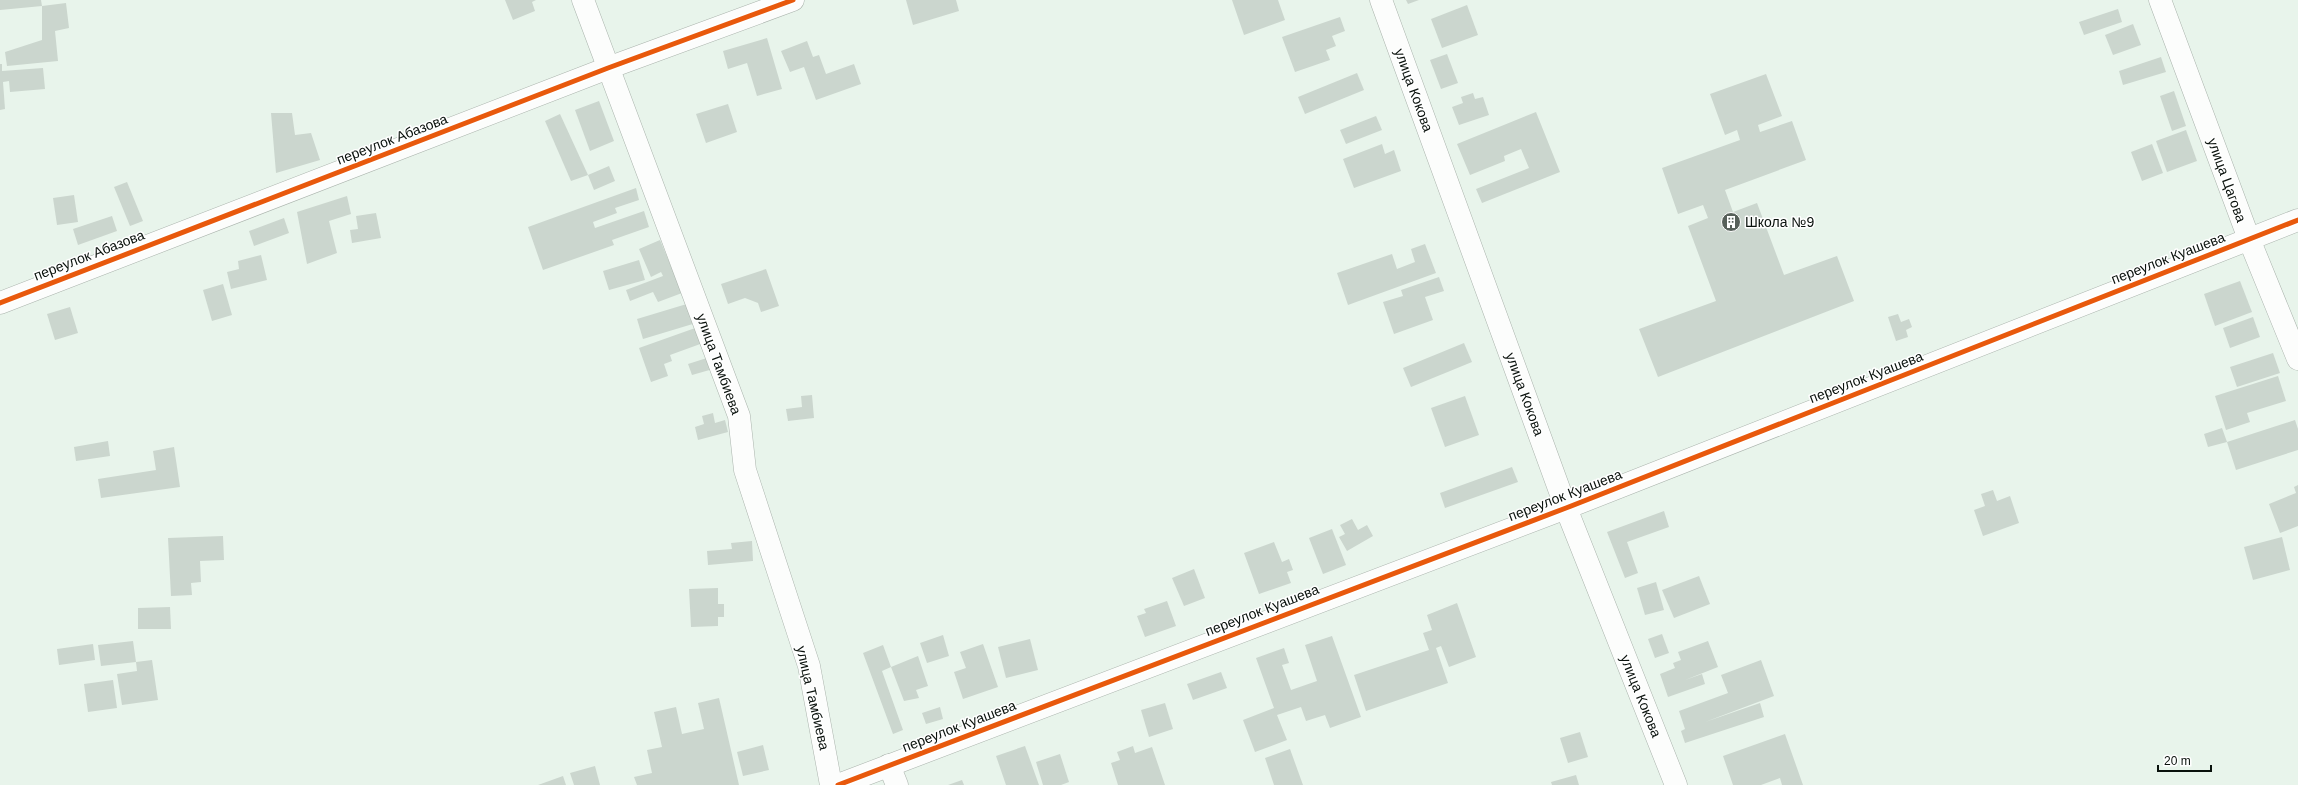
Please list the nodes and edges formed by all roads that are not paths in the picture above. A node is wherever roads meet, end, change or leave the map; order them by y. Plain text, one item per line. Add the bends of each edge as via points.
1 (583, 0) edge
2 (793, 0) edge
3 (1381, 0) edge
4 (2160, 0) edge
5 (608, 68) junction
6 (2298, 220) edge
7 (2249, 239) junction
8 (0, 303) edge
9 (2298, 358) edge
10 (1566, 508) junction
11 (893, 775) edge
12 (831, 785) edge
13 (838, 785) edge
14 (1676, 785) edge

1 - 5 street, улица Тамбиева
2 - 5 street, переулок Абазова
3 - 10 street, улица Кокова
4 - 7 street, улица Цагова
5 - 8 street, переулок Абазова
5 - 12 street, улица Тамбиева via 739,416 745,470 809,666
6 - 7 street, переулок Куашева
7 - 9 street, улица Цагова
7 - 10 street, переулок Куашева
10 - 11 street, переулок Куашева
10 - 14 street, улица Кокова
11 - 13 street, переулок Куашева

